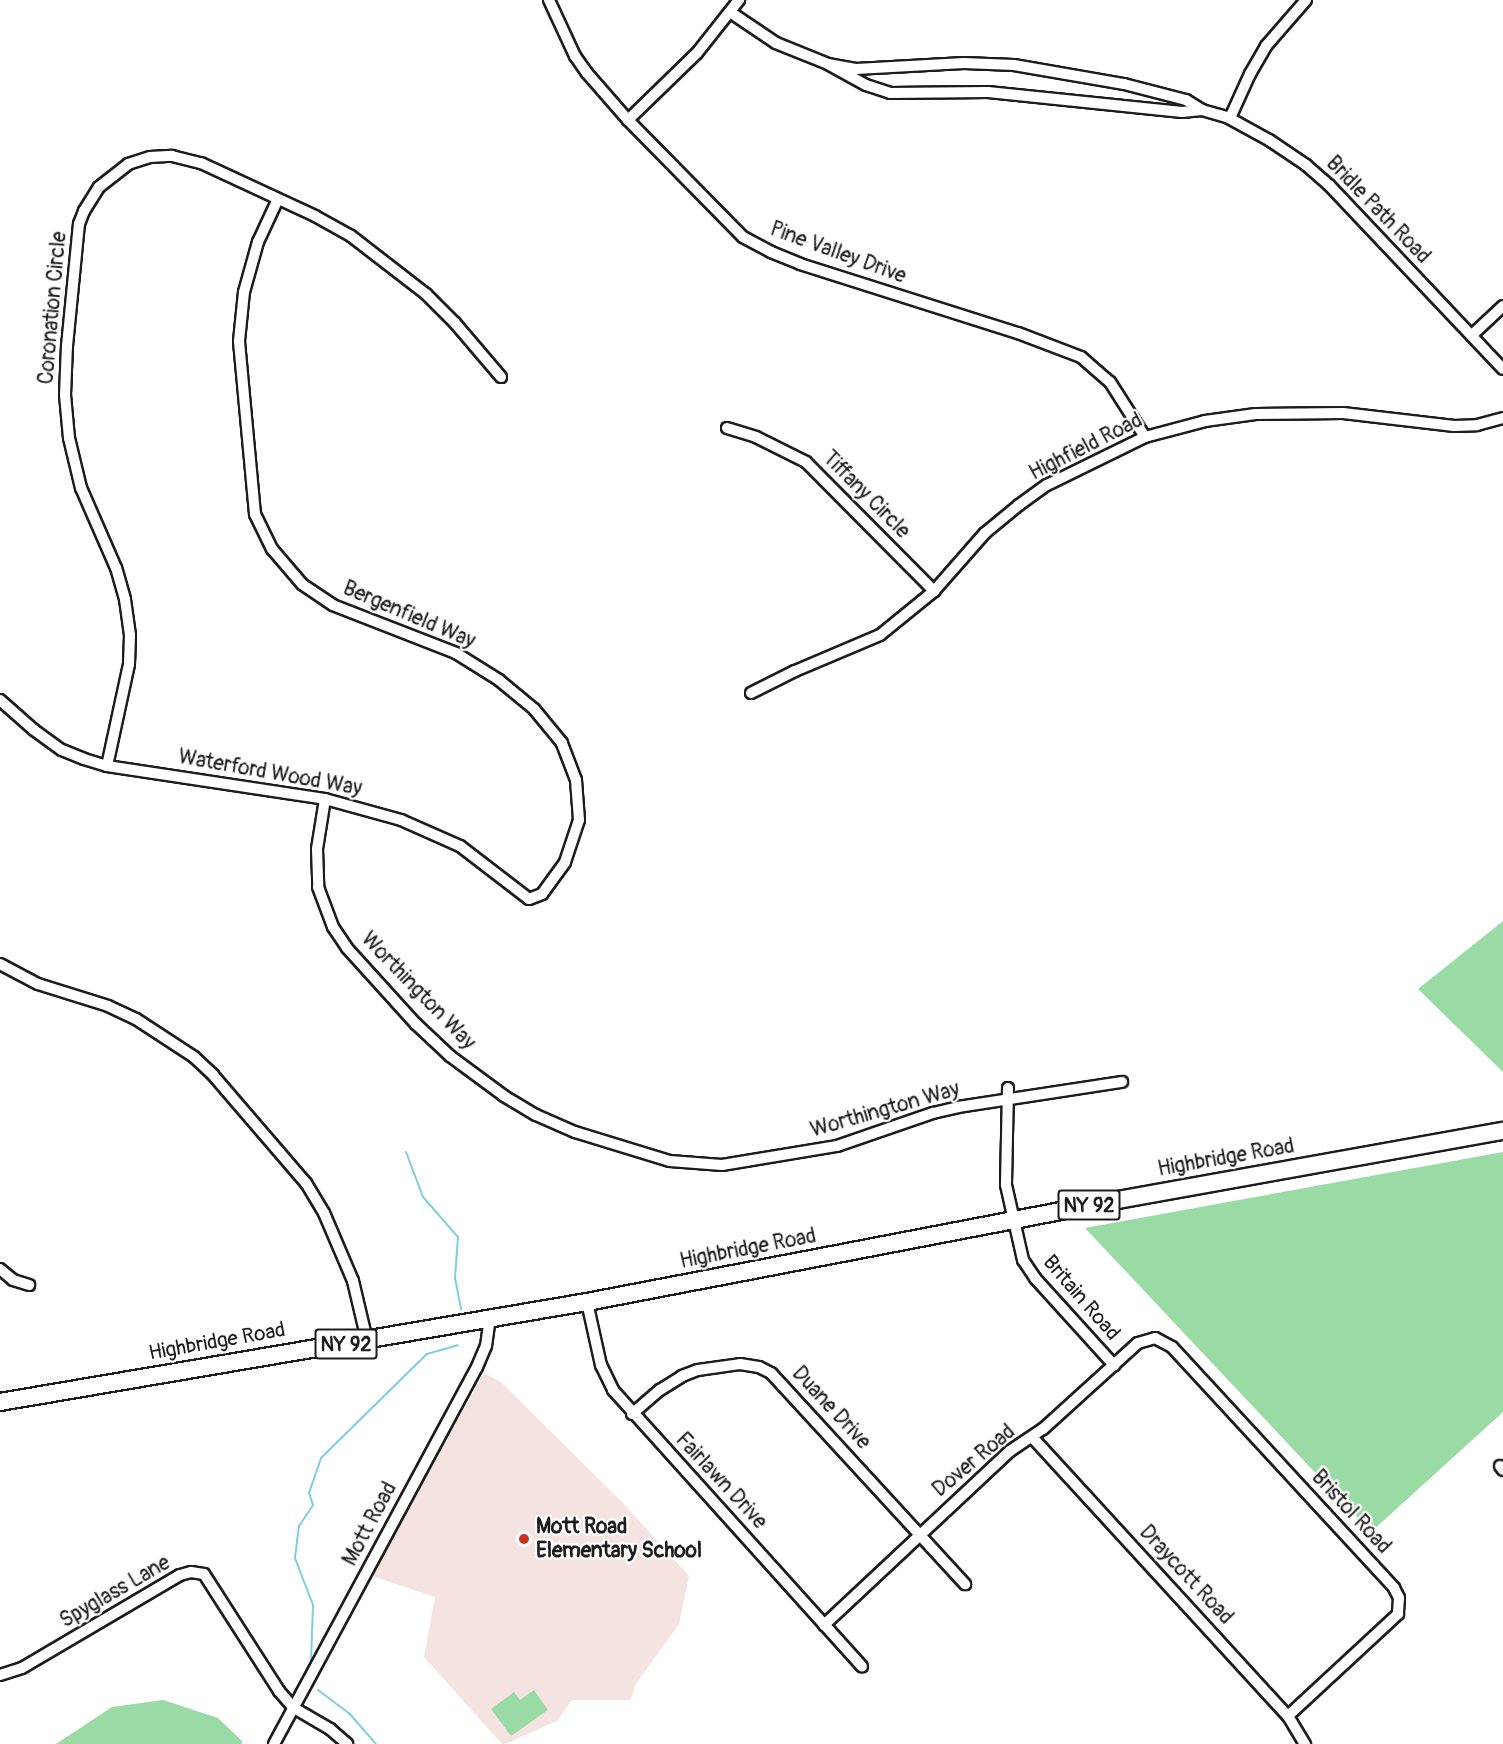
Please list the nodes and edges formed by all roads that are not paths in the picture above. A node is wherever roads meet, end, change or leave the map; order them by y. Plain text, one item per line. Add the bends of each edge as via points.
1 (549, 0) edge
2 (739, 0) edge
3 (1306, 0) edge
4 (730, 12) junction
5 (828, 64) junction
6 (1202, 110) junction
7 (1230, 118) junction
8 (628, 120) junction
9 (278, 199) junction
10 (1503, 306) edge
11 (1472, 336) junction
12 (1503, 369) edge
13 (501, 377) dead end
14 (1503, 418) edge
15 (727, 428) dead end
16 (1144, 437) junction
17 (934, 591) junction
18 (751, 693) dead end
19 (0, 700) edge
20 (107, 766) junction
21 (324, 799) junction
22 (529, 899) joint
23 (0, 964) edge
24 (1122, 1082) dead end
25 (1008, 1088) dead end
26 (1008, 1100) junction
27 (1503, 1131) edge
28 (1014, 1220) junction
29 (0, 1269) edge
30 (29, 1286) dead end
31 (587, 1302) junction
32 (490, 1319) junction
33 (1155, 1338) joint
34 (367, 1340) junction
35 (1114, 1365) junction
36 (0, 1402) edge
37 (632, 1414) junction
38 (1032, 1437) junction
39 (920, 1534) junction
40 (965, 1584) dead end
41 (824, 1625) junction
42 (862, 1667) dead end
43 (0, 1675) edge
44 (294, 1708) junction
45 (1288, 1716) junction
46 (274, 1744) edge
47 (347, 1744) edge
48 (1305, 1744) edge

1 - 8 street, Pine Valley Drive via 575,56
2 - 4 street
3 - 7 street via 1266,46
4 - 5 street, Bridle Path Road via 776,43
4 - 8 street via 686,65
5 - 6 street, Bridle Path Road via 856,69 964,63 1014,65 1124,84 1186,100
5 - 6 street, Bridle Path Road via 890,93 988,92 1182,112
6 - 7 street, Bridle Path Road
7 - 11 street, Bridle Path Road via 1278,146 1329,185
8 - 16 street, Pine Valley Drive via 743,237 800,264 1081,357 1110,382
9 - 13 street, Coronation Circle via 351,236 390,264 455,322
9 - 20 street, Coronation Circle via 201,163 159,156 120,169 99,187 79,224 67,346 65,395 69,438 81,488 126,599 130,635 129,664
9 - 22 street, Bergenfield Way via 258,242 244,292 239,341 255,514 272,549 302,584 333,605 465,658 534,709 562,743 576,780 579,820 565,862 542,894
10 - 11 street
11 - 12 street, Bridle Path Road
14 - 16 street, Highfield Road via 1453,426 1343,413 1256,414 1205,421
15 - 17 street, Tiffany Circle via 756,437 806,462
16 - 17 street, Highfield Road via 1056,481 1019,505 985,533
17 - 18 street, Highfield Road via 880,635
19 - 20 street, Waterford Wood Way via 62,750
20 - 21 street, Waterford Wood Way
21 - 22 street, Waterford Wood Way via 401,820 460,846
21 - 26 street, Worthington Way via 316,870 318,887 333,927 347,948 450,1056 484,1083 536,1115 575,1132 661,1158 723,1165 837,1146 933,1113
23 - 34 street via 38,984 136,1019 194,1057 213,1075 306,1183 324,1213 353,1281
24 - 26 street, Worthington Way
25 - 26 street
26 - 28 street via 1006,1185
27 - 28 highway, Highbridge Road / NY 92
28 - 31 highway, Highbridge Road / NY 92
28 - 35 street, Britain Road via 1023,1260 1035,1278
29 - 30 street via 12,1280
31 - 32 highway, Highbridge Road / NY 92
31 - 37 street, Fairlawn Drive via 605,1379
32 - 34 highway, Highbridge Road / NY 92
32 - 44 street, Mott Road via 486,1346 477,1366
33 - 35 street, Dover Road via 1138,1343
33 - 45 street, Bristol Road via 1172,1347 1387,1580 1399,1598 1398,1614
34 - 36 highway, Highbridge Road / NY 92
35 - 38 street, Dover Road
37 - 39 street, Duane Drive via 682,1376 725,1364 759,1367 783,1383
37 - 41 street, Fairlawn Drive
38 - 39 street, Dover Road via 1010,1451
38 - 45 street, Draycott Road
39 - 40 street, Duane Drive
39 - 41 street, Dover Road
41 - 42 street, Fairlawn Drive
43 - 44 street, Spyglass Lane via 22,1668 191,1572 204,1574
44 - 46 street, Mott Road
44 - 47 street
45 - 48 street, Draycott Road

